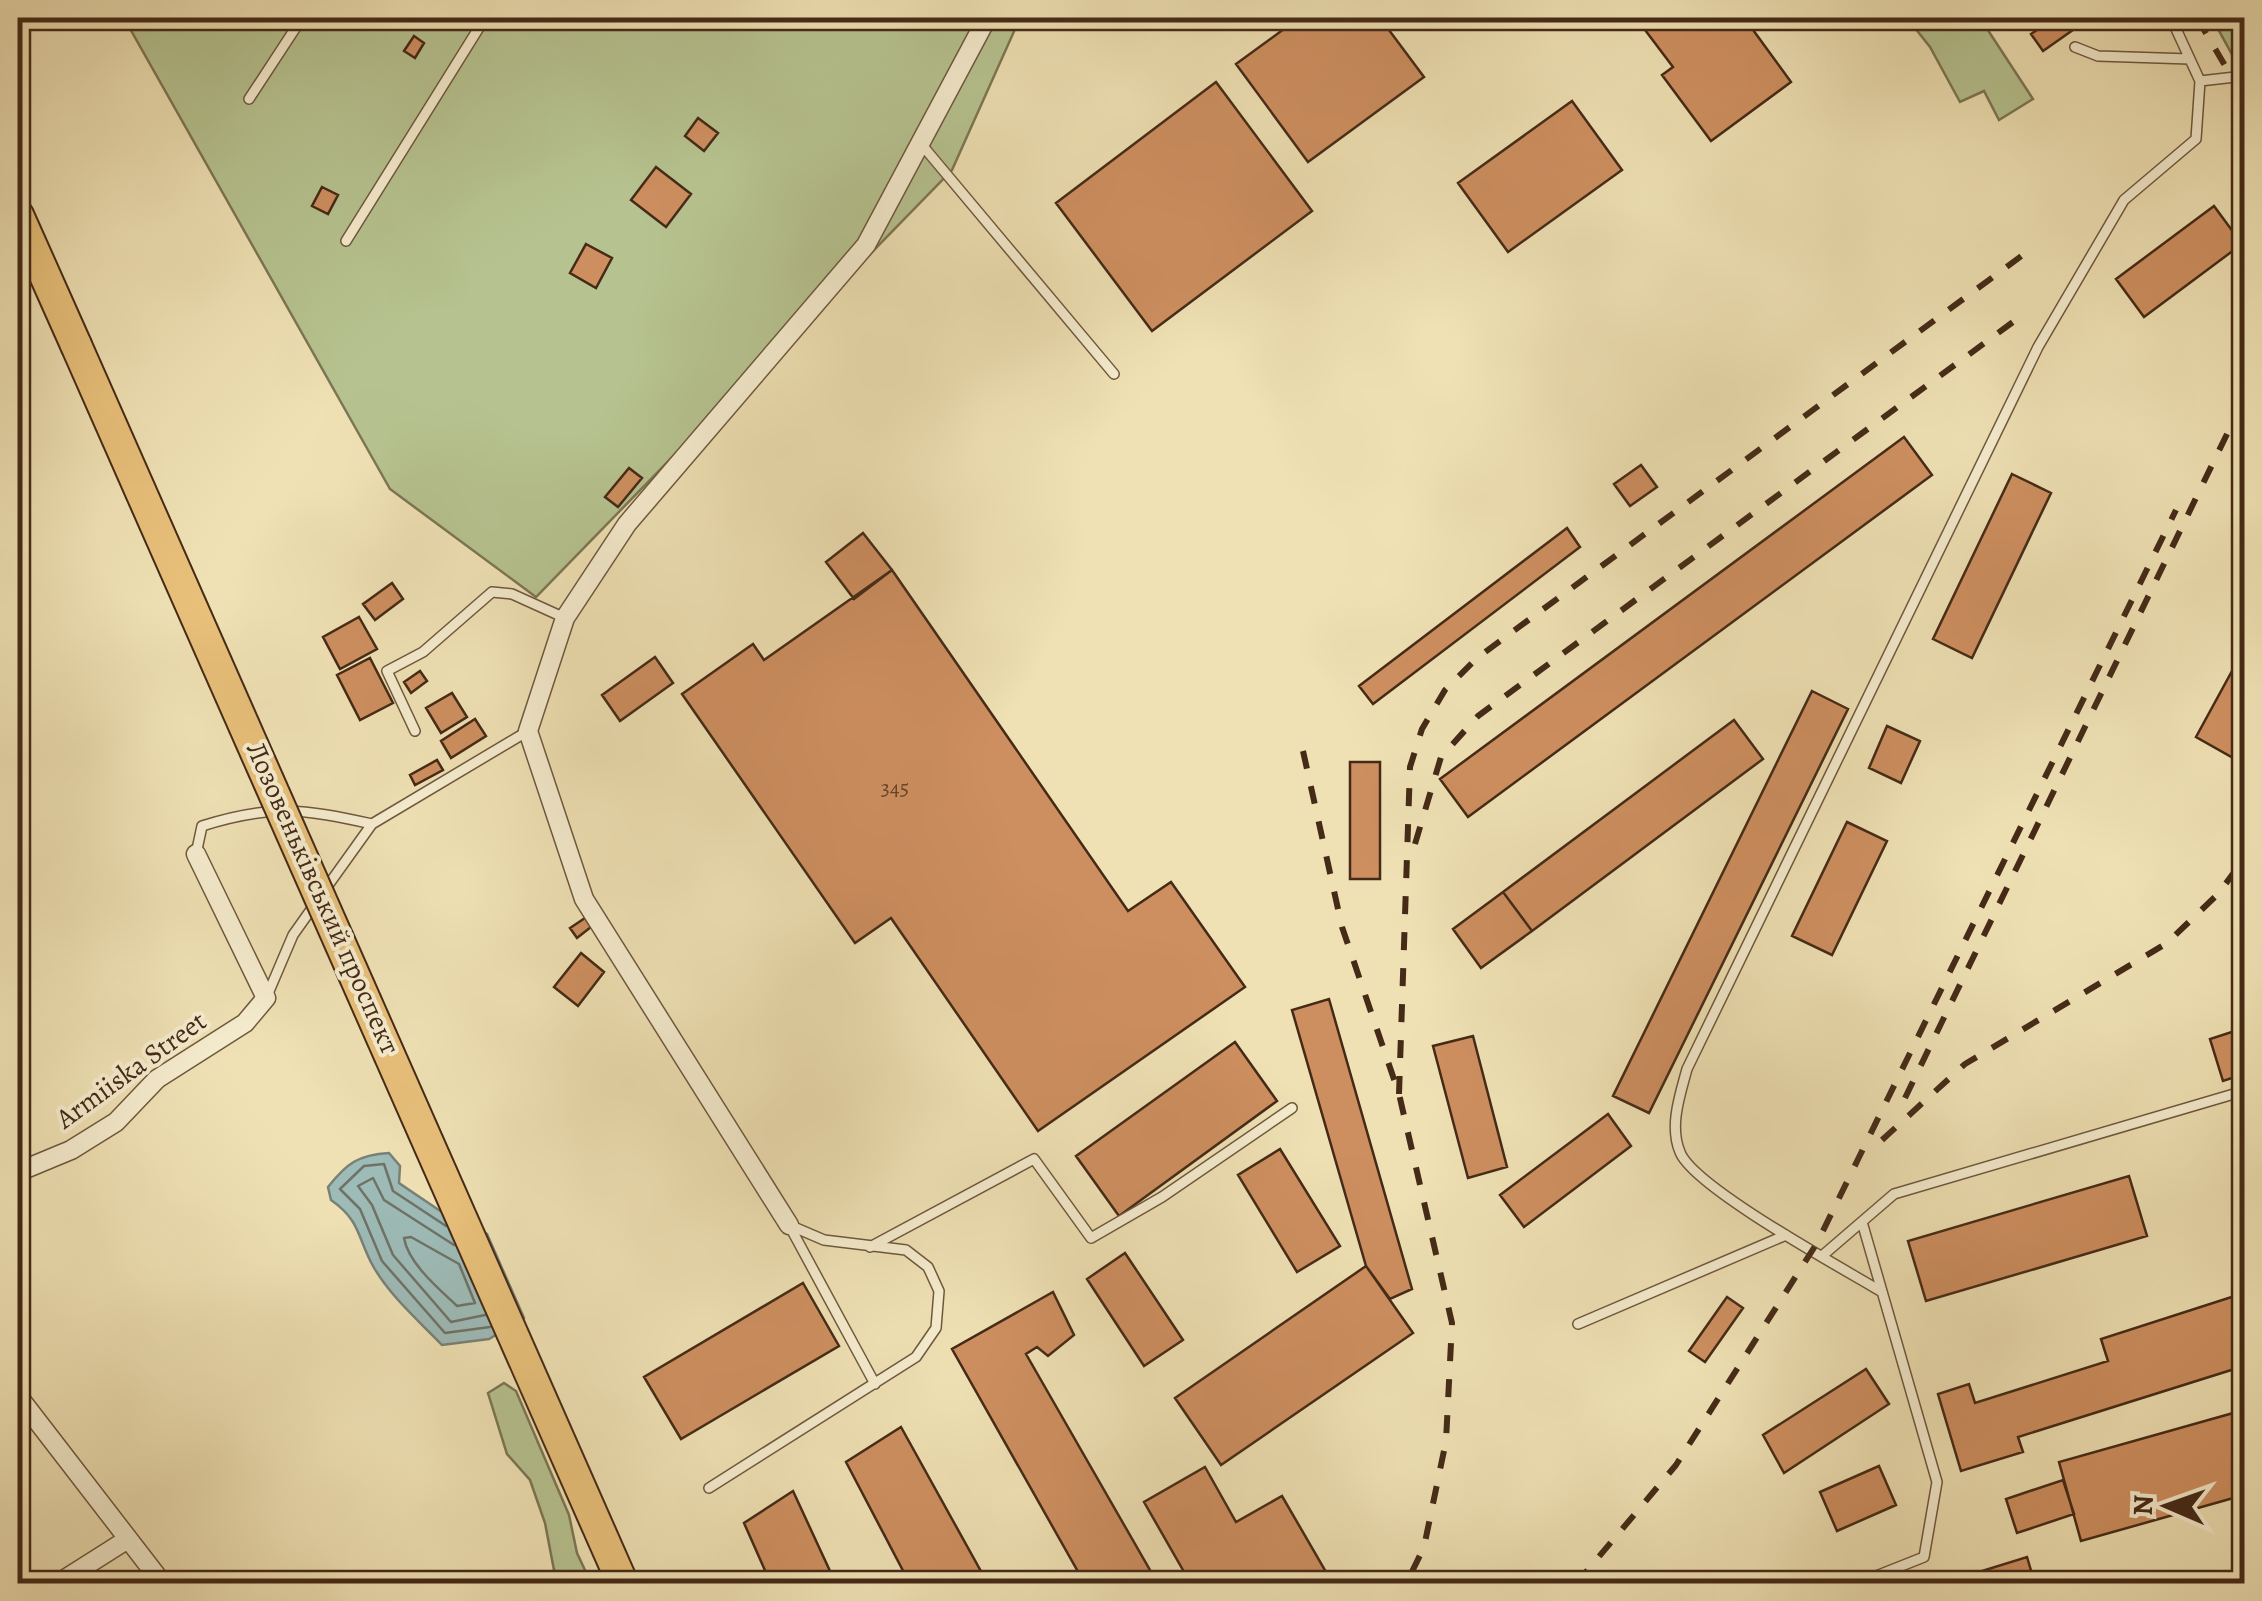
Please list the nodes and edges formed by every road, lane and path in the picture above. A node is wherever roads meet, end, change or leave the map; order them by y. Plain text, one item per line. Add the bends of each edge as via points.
1 (302, 18) edge
2 (485, 18) edge
3 (987, 18) edge
4 (2171, 18) edge
5 (2075, 47) dead end
6 (2190, 60) junction
7 (2244, 76) edge
8 (2200, 82) junction
9 (249, 99) dead end
10 (922, 145) junction
11 (18, 215) edge
12 (346, 241) dead end
13 (1114, 374) dead end
14 (565, 618) junction
15 (415, 731) dead end
16 (528, 731) junction
17 (372, 824) junction
18 (196, 854) joint
19 (266, 998) junction
20 (2244, 1092) edge
21 (1292, 1108) dead end
22 (18, 1172) edge
23 (1862, 1222) junction
24 (789, 1225) junction
25 (1786, 1234) junction
26 (870, 1246) junction
27 (1822, 1256) junction
28 (1882, 1292) junction
29 (1578, 1324) dead end
30 (875, 1384) junction
31 (18, 1396) edge
32 (708, 1488) dead end
33 (128, 1539) junction
34 (56, 1584) edge
35 (163, 1584) edge
36 (623, 1584) edge
37 (1856, 1584) edge

1 - 9 lane
2 - 12 lane
3 - 10 street
4 - 6 lane
5 - 6 lane via 2098,56
6 - 8 lane
7 - 8 lane
8 - 25 lane via 2196,139 2124,200 2038,346 1688,1069 1677,1107 1680,1154
10 - 13 lane
10 - 14 street via 866,245 626,524
11 - 36 highway, Лозовеньківський проспект, bridge
14 - 15 lane via 492,592 423,652 387,671
14 - 16 street
16 - 17 lane
16 - 24 street via 584,899
17 - 18 lane via 300,808 238,815 202,826
17 - 19 lane via 293,935
18 - 19 street
19 - 22 street, Armiiska Street via 245,1023 157,1080 116,1122
20 - 23 lane via 1894,1194
21 - 26 lane via 1091,1238 1034,1159
23 - 27 lane
23 - 28 lane
24 - 26 lane via 824,1240
24 - 30 lane
25 - 27 lane
25 - 29 lane
26 - 30 lane via 906,1250 928,1267 939,1291 936,1328 916,1357
27 - 28 lane
28 - 37 lane via 1937,1482 1924,1557
30 - 32 lane
31 - 33 street
33 - 34 street
33 - 35 street

